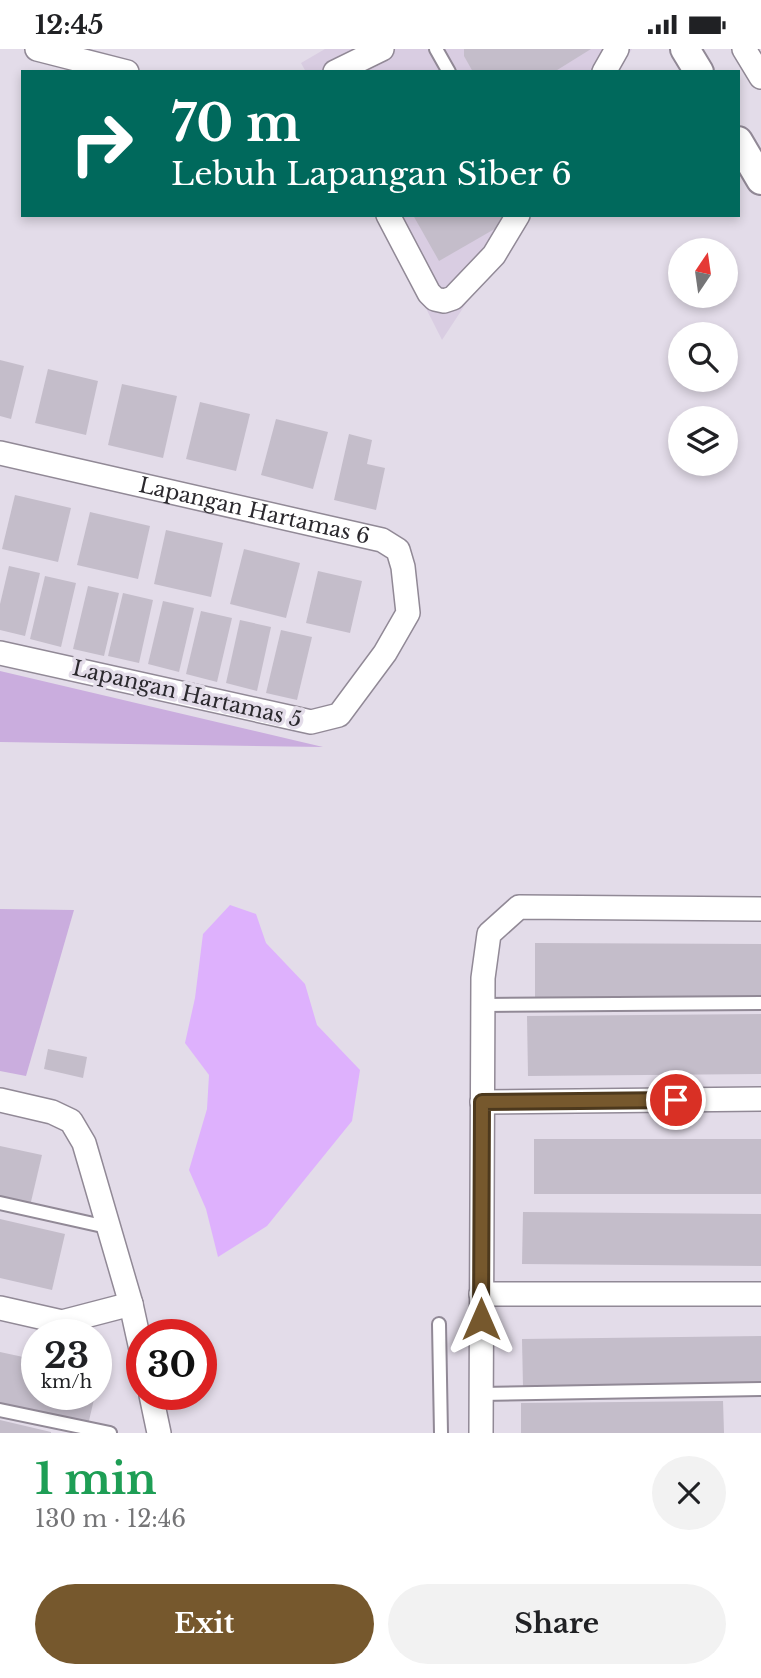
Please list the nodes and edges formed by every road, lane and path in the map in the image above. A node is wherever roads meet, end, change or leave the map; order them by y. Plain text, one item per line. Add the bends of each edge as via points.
1 (37, 49) edge
2 (382, 49) edge
3 (436, 49) edge
4 (617, 49) edge
5 (685, 49) edge
6 (744, 49) edge
7 (119, 70) edge
8 (339, 70) edge
9 (448, 70) edge
10 (605, 70) edge
11 (698, 70) edge
12 (761, 77) edge
13 (740, 144) edge
14 (761, 180) edge
15 (389, 217) edge
16 (517, 217) edge
17 (0, 453) edge
18 (0, 653) edge
19 (385, 653) joint
20 (761, 909) edge
21 (761, 1003) edge
22 (483, 1005) junction
23 (761, 1099) edge
24 (0, 1100) edge
25 (482, 1102) junction
26 (0, 1203) edge
27 (107, 1227) junction
28 (481, 1294) junction
29 (761, 1294) edge
30 (131, 1304) junction
31 (0, 1308) edge
32 (134, 1319) edge
33 (439, 1324) dead end
34 (761, 1389) edge
35 (481, 1394) junction
36 (0, 1410) edge
37 (154, 1410) edge
38 (110, 1433) edge
39 (159, 1433) edge
40 (440, 1433) edge
41 (481, 1433) edge

1 - 7 street
2 - 8 street
3 - 9 lane
4 - 10 street
5 - 11 street
6 - 12 street
13 - 14 street
15 - 16 street via 429,293 444,301 453,298 494,255
17 - 19 street, Lapangan Hartamas 6 via 382,540 398,550 408,613
18 - 19 street, Lapangan Hartamas 5 via 311,722 339,715
20 - 22 street via 519,907 489,934
21 - 22 lane
22 - 25 street
23 - 25 street
24 - 27 street via 71,1121 84,1143
25 - 28 street
26 - 27 lane
27 - 30 street
28 - 29 street
28 - 35 street
30 - 31 street via 62,1322
30 - 32 street
33 - 40 lane
34 - 35 lane
35 - 41 street
36 - 38 lane
37 - 39 street

